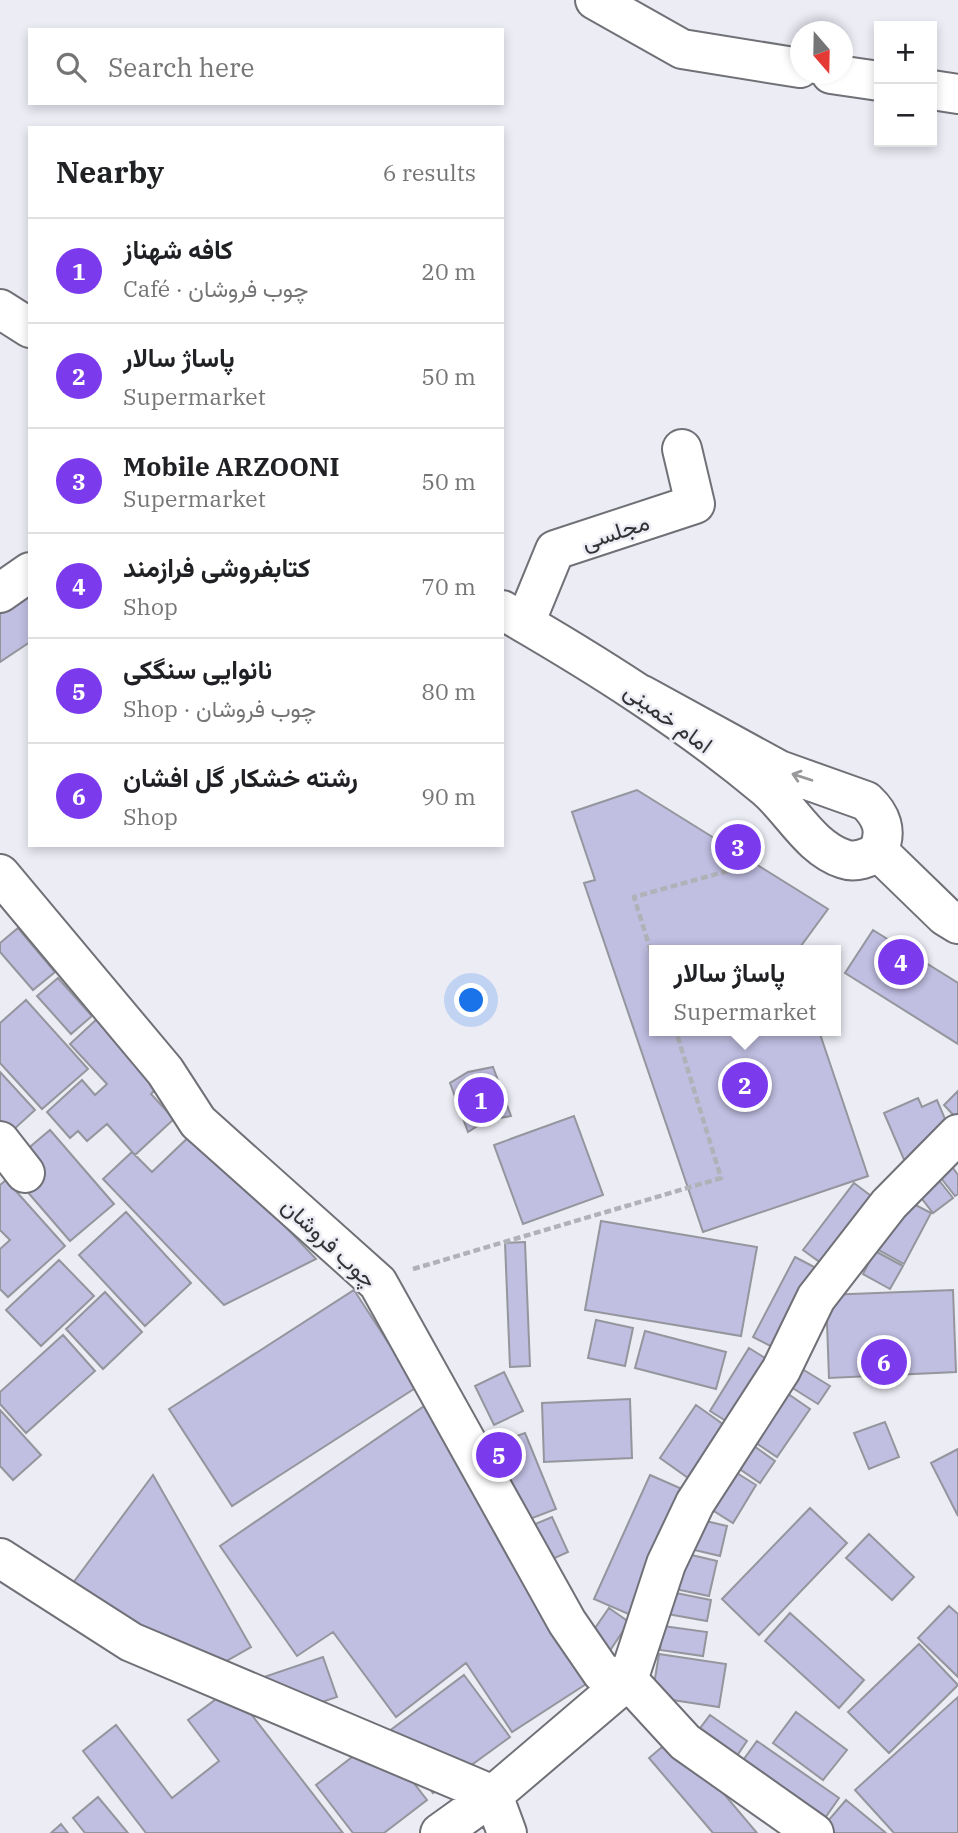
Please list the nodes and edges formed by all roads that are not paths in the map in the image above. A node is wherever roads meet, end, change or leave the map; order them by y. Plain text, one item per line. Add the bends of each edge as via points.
1 (595, 0) edge
2 (790, 66) edge
3 (853, 77) edge
4 (874, 80) edge
5 (937, 91) edge
6 (958, 94) edge
7 (0, 309) edge
8 (28, 327) edge
9 (682, 449) dead end
10 (28, 573) edge
11 (0, 593) edge
12 (514, 616) edge
13 (642, 695) junction
14 (878, 851) junction
15 (0, 874) edge
16 (958, 924) edge
17 (958, 1134) edge
18 (0, 1141) edge
19 (25, 1172) dead end
20 (0, 1558) edge
21 (628, 1680) junction
22 (493, 1795) junction
23 (440, 1833) edge
24 (507, 1833) edge
25 (814, 1833) edge

1 - 2 street via 682,49
3 - 4 street
5 - 6 street
7 - 8 street
9 - 12 street, مجلسی via 695,504 555,550
10 - 11 street
12 - 13 street, امام خمینی
13 - 14 street, امام خمینی via 768,789 819,845 845,860
14 -> 13 street via 883,826 866,801 779,770
14 - 16 street
15 - 21 street, چوب فروشان via 165,1071 198,1122 378,1283 567,1622 602,1673
17 - 21 street via 889,1204 816,1298 781,1370 695,1503 666,1564
18 - 19 street
20 - 22 street via 131,1642
21 - 22 street
21 - 25 street via 685,1742
22 - 23 street
22 - 24 street

